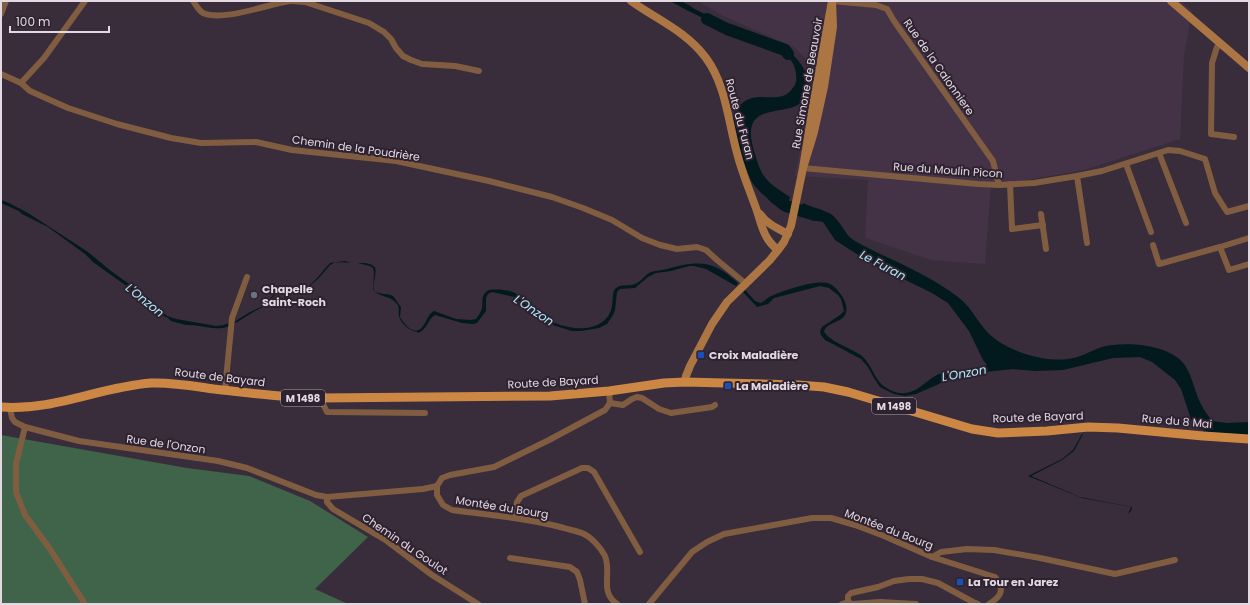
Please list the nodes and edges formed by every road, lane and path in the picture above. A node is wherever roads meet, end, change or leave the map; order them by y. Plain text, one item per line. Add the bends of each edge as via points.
1 (6, 1) edge
2 (85, 1) edge
3 (193, 1) edge
4 (291, 1) edge
5 (630, 1) edge
6 (832, 1) edge
7 (1171, 1) edge
8 (1, 14) edge
9 (1220, 43) junction
10 (1249, 68) edge
11 (479, 71) dead end
12 (1, 74) edge
13 (21, 83) junction
14 (1234, 137) dead end
15 (1159, 153) junction
16 (1126, 164) junction
17 (803, 168) junction
18 (1076, 176) junction
19 (1010, 184) junction
20 (999, 185) junction
21 (1249, 206) edge
22 (757, 210) junction
23 (1041, 214) dead end
24 (1186, 223) dead end
25 (1043, 225) junction
26 (1151, 232) dead end
27 (788, 234) junction
28 (1249, 238) edge
29 (1087, 243) dead end
30 (1153, 245) dead end
31 (1220, 247) junction
32 (1046, 249) dead end
33 (778, 250) junction
34 (1249, 264) edge
35 (247, 277) dead end
36 (745, 283) junction
37 (685, 382) junction
38 (225, 390) junction
39 (609, 391) junction
40 (320, 398) junction
41 (610, 403) junction
42 (716, 405) dead end
43 (5, 408) edge
44 (425, 413) dead end
45 (25, 427) junction
46 (1103, 427) joint
47 (1249, 439) edge
48 (437, 486) junction
49 (327, 497) junction
50 (514, 518) junction
51 (640, 552) dead end
52 (932, 557) junction
53 (510, 558) dead end
54 (1175, 560) dead end
55 (612, 603) edge
56 (845, 603) edge
57 (85, 604) edge
58 (478, 604) edge
59 (585, 604) edge
60 (649, 604) edge
61 (916, 604) edge
62 (978, 604) edge
63 (989, 604) edge

1 - 8 street
2 - 13 street via 44,58
3 - 4 street via 203,13 224,15
4 - 11 street via 305,2 368,23 384,32 403,56 411,60 422,64 455,66
5 - 22 main road, Route du Furan via 682,34 697,47 712,67 723,95 737,154
6 - 17 main road, Rue Simone de Beauvoir via 833,27 824,87
6 - 20 street, Rue de la Calonniere via 876,5 887,9 993,161
7 - 9 main road
9 - 10 main road
9 - 14 street via 1216,47 1212,63 1211,134
12 - 13 street, Chemin de la Poudrière
13 - 36 street, Chemin de la Poudrière via 30,91 68,108 171,138 201,143 256,142 292,150 396,161 552,197 612,220 642,238 660,245 677,249 697,247 706,250
15 - 16 street, Rue du Moulin Picon
15 - 21 street, Rue du Moulin Picon via 1168,150 1180,151 1205,159 1215,193 1226,212
15 - 24 street
16 - 18 street, Rue du Moulin Picon
16 - 26 street
17 - 20 street, Rue du Moulin Picon
17 - 27 main road, Rue Simone de Beauvoir
18 - 19 street, Rue du Moulin Picon
18 - 29 street
19 - 20 street, Rue du Moulin Picon
19 - 25 street via 1012,229
22 - 27 main road, Route du Furan via 775,228
22 - 33 main road, Route du Furan via 764,234
23 - 25 street
25 - 32 street
27 - 33 main road, Rue Simone de Beauvoir
28 - 31 street
30 - 31 street via 1159,264
31 - 34 street via 1229,270
33 - 36 main road, Rue Simone de Beauvoir
35 - 38 street via 232,318
36 - 37 main road, Rue Simone de Beauvoir via 727,302 712,324 688,368
37 - 39 main road, Route de Bayard / M 1498
37 - 46 main road, Route de Bayard / M 1498 via 824,387 972,429 998,432
38 - 40 main road, Route de Bayard / M 1498 via 288,398
38 - 43 main road, Route de Bayard / M 1498 via 151,383 48,405
39 - 40 main road, Route de Bayard / M 1498 via 550,396
39 - 41 street
40 - 44 street via 327,412
41 - 42 street via 623,405 632,399 642,398 671,413
41 - 48 street via 605,410 494,467 450,475 442,478
43 - 45 street, Rue de l'Onzon via 15,422
45 - 49 street, Rue de l'Onzon via 80,441 218,461 247,468
45 - 57 street via 16,464 16,492 25,515
46 - 47 main road, Rue du 8 Mai / M 1498
48 - 49 street
48 - 50 street, Montée du Bourg via 436,495 443,505 452,510
49 - 58 street, Chemin du Goulot via 332,508 387,541 432,575
50 - 51 street via 521,496 582,468 588,468 594,472
50 - 55 street, Montée du Bourg via 534,520 584,534 595,542 604,556 608,570 606,588
52 - 54 street via 941,552 967,549 994,550 1115,574
52 - 60 street, Montée du Bourg via 855,525 831,518 812,518 724,534 707,542 692,552
52 - 63 street, Montée du Bourg via 995,577 1002,590 998,599
53 - 59 street via 570,567 577,572
56 - 61 street
56 - 62 street via 851,593 894,581 922,579 938,583

